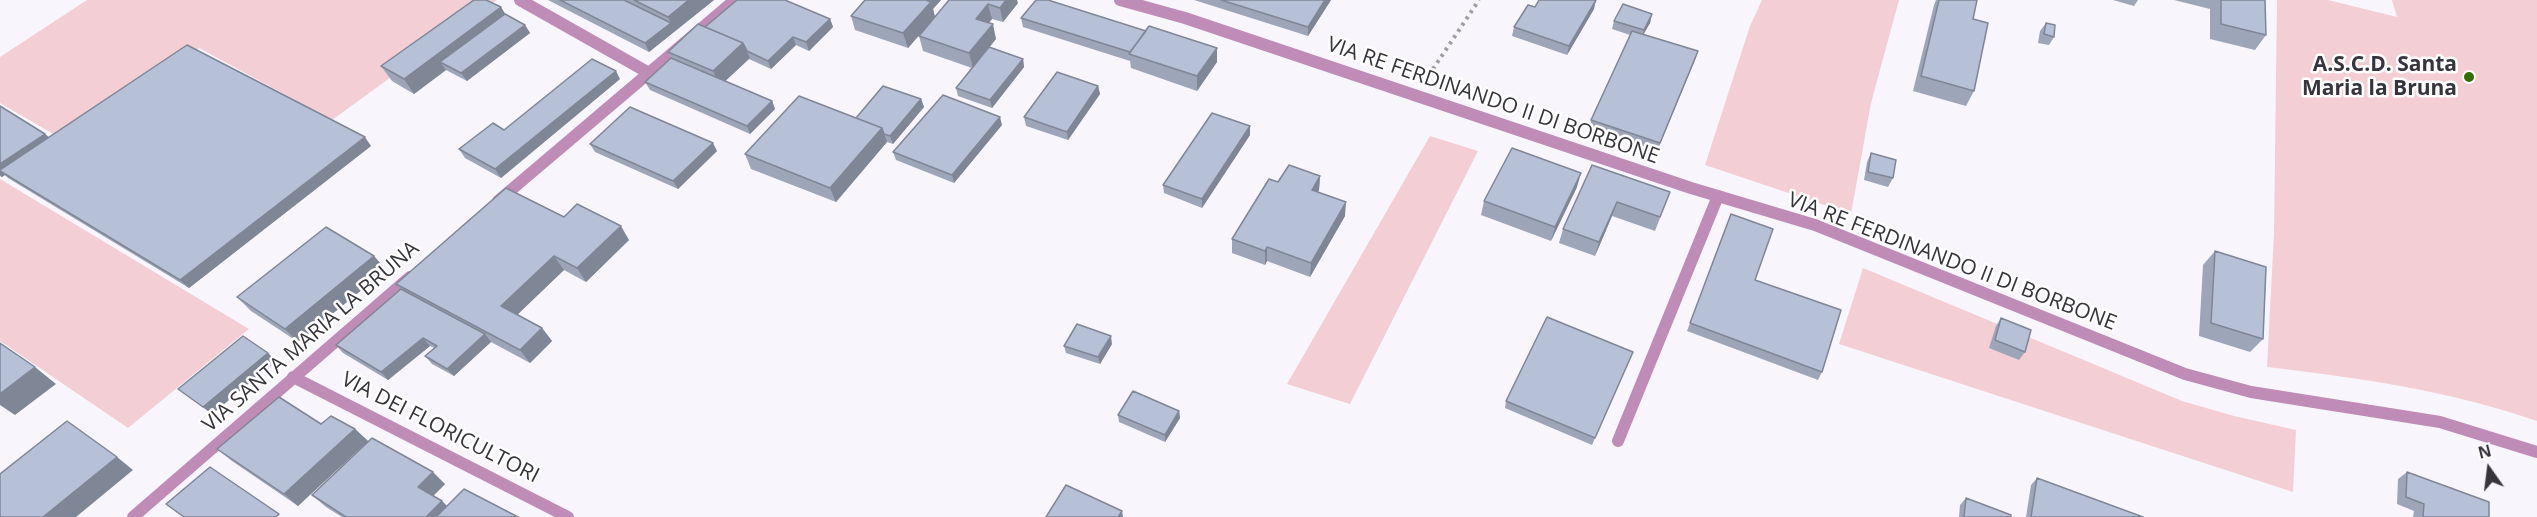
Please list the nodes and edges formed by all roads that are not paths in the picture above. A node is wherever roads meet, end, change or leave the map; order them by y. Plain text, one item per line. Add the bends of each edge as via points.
1 (520, 0) edge
2 (735, 0) edge
3 (1120, 0) edge
4 (649, 73) junction
5 (1719, 196) junction
6 (490, 208) edge
7 (418, 270) edge
8 (293, 377) junction
9 (1618, 441) dead end
10 (2537, 452) edge
11 (133, 517) edge
12 (568, 517) edge

1 - 4 street
2 - 4 street
3 - 5 street, VIA RE FERDINANDO II DI BORBONE via 1185,18
4 - 6 street
5 - 9 street
5 - 10 street, VIA RE FERDINANDO II DI BORBONE via 1815,225 2185,374 2252,392 2440,422
7 - 8 street, VIA SANTA MARIA LA BRUNA
8 - 11 street, VIA SANTA MARIA LA BRUNA
8 - 12 street, VIA DEI FLORICULTORI

